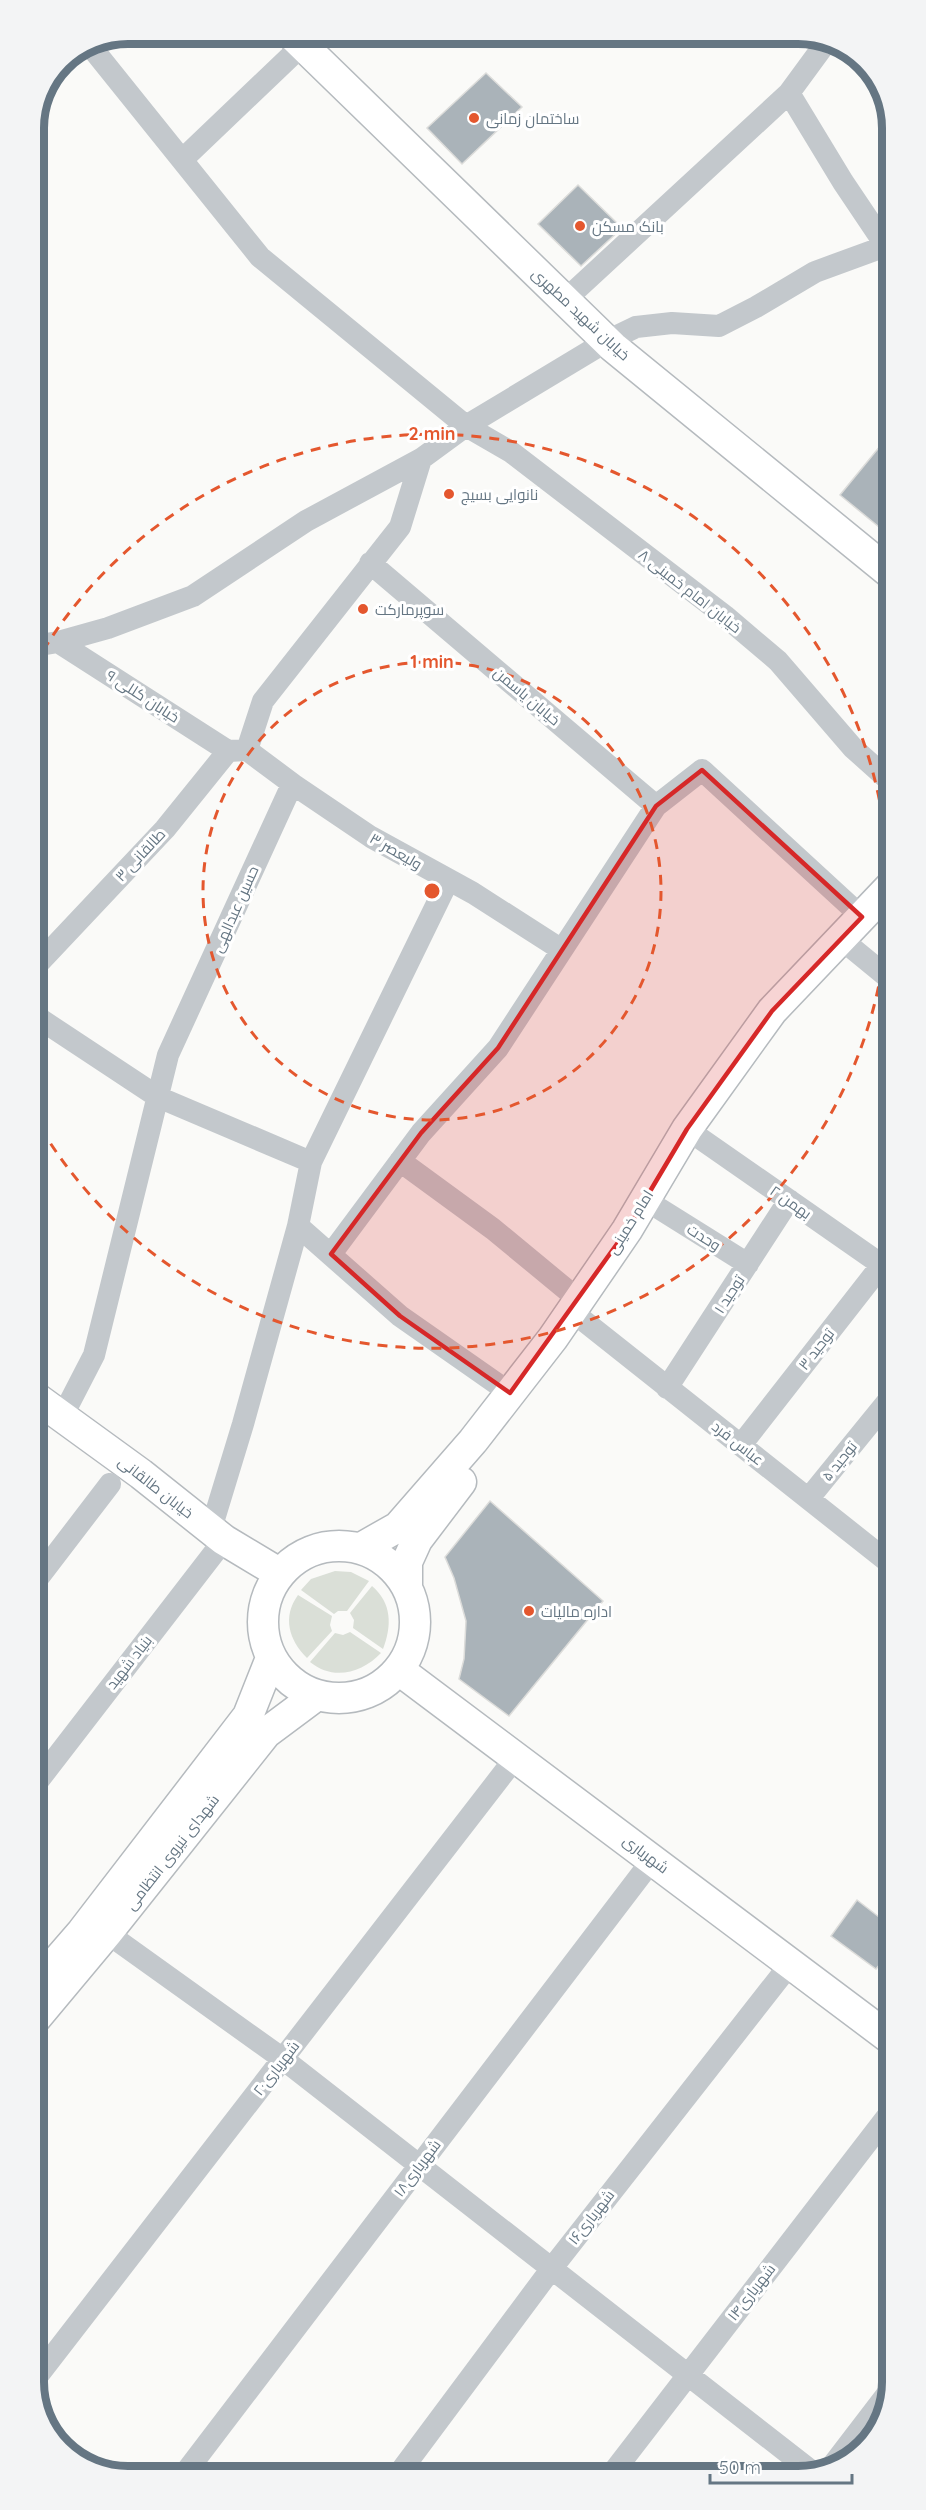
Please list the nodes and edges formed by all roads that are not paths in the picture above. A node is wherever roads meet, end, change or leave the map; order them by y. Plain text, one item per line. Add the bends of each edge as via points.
1 (296, 44) edge
2 (310, 44) edge
3 (821, 46) edge
4 (94, 51) edge
5 (789, 93) junction
6 (183, 159) junction
7 (883, 240) edge
8 (883, 249) edge
9 (565, 300) junction
10 (607, 341) junction
11 (466, 426) junction
12 (421, 459) junction
13 (370, 563) junction
14 (883, 567) edge
15 (58, 642) junction
16 (44, 644) edge
17 (238, 750) junction
18 (883, 775) edge
19 (294, 785) junction
20 (656, 806) junction
21 (448, 881) junction
22 (883, 895) edge
23 (883, 913) edge
24 (862, 917) junction
25 (852, 948) junction
26 (562, 950) junction
27 (44, 957) edge
28 (883, 973) edge
29 (44, 1022) edge
30 (158, 1097) junction
31 (701, 1139) junction
32 (400, 1161) junction
33 (311, 1162) junction
34 (789, 1200) junction
35 (660, 1209) junction
36 (298, 1226) junction
37 (331, 1254) junction
38 (883, 1257) edge
39 (883, 1263) edge
40 (748, 1264) junction
41 (581, 1311) junction
42 (668, 1388) junction
43 (510, 1393) junction
44 (44, 1404) edge
45 (883, 1407) edge
46 (62, 1417) junction
47 (741, 1445) junction
48 (110, 1484) dead end
49 (809, 1498) junction
50 (217, 1535) junction
51 (361, 1548) junction
52 (883, 1558) edge
53 (44, 1570) edge
54 (279, 1573) junction
55 (407, 1585) junction
56 (271, 1658) junction
57 (399, 1670) junction
58 (317, 1695) junction
59 (516, 1757) junction
60 (44, 1773) edge
61 (653, 1859) junction
62 (107, 1933) junction
63 (791, 1963) junction
64 (44, 1976) edge
65 (44, 2008) edge
66 (883, 2033) edge
67 (283, 2059) junction
68 (883, 2122) edge
69 (419, 2165) junction
70 (552, 2268) junction
71 (44, 2368) edge
72 (688, 2374) junction
73 (879, 2405) edge
74 (841, 2455) edge
75 (190, 2466) edge
76 (404, 2466) edge
77 (617, 2466) edge
78 (805, 2466) edge

1 - 6 street
2 - 9 main road, خیابان شهید مطهری
3 - 5 street
4 - 6 street, خیابان امام خمینی ۸
5 - 7 street
5 - 9 street
6 - 11 street, خیابان امام خمینی ۸ via 260,257
8 - 10 street via 815,272 719,326 672,323 636,327
9 - 10 main road, خیابان شهید مطهری
10 - 11 street
10 - 14 main road, خیابان شهید مطهری
11 - 12 street
11 - 18 street, خیابان امام خمینی ۸ via 511,452 725,616 778,662 853,748
12 - 13 street via 400,527
12 - 15 street via 306,521 193,596
13 - 17 street via 263,701
13 - 20 street, خیابان یاسمن
15 - 16 street
15 - 17 street, خیابان کللی ۹
17 - 19 street
17 - 27 street, طالقانی ۳
19 - 21 street, ولیعصر ۳ via 371,837
19 - 30 street, حسین عبدالهی via 168,1055
20 - 24 street via 702,770
20 - 26 street
21 - 26 street, ولیعصر ۳
21 - 33 street
22 - 24 main road, امام خمینی
23 - 25 main road, امام خمینی
24 - 41 main road, امام خمینی via 772,1011 687,1129
25 - 28 street
25 - 31 main road, امام خمینی via 785,1022
26 - 32 street via 498,1048
29 - 30 street
30 - 33 street
30 - 46 street, حسین عبدالهی via 94,1355
31 - 34 street, بهمن ۲
31 - 35 main road, امام خمینی
32 - 37 street
32 - 41 street, عباس فرد via 493,1229
33 - 36 street
34 - 38 street, بهمن ۲
34 - 40 street, توحید ۱
35 - 40 street, وحدت
35 - 41 main road, امام خمینی via 643,1237
36 - 37 street
36 - 50 street
37 - 43 street via 400,1316
39 - 47 street, توحید ۳
40 - 42 street, توحید ۱
41 - 42 street, عباس فرد
41 - 43 main road, امام خمینی via 553,1338
41 - 55 main road, امام خمینی via 417,1540 407,1562
42 - 47 street, عباس فرد
43 - 51 main road, امام خمینی via 398,1527
44 - 46 main road, خیابان طالقانی
45 - 49 street, توحید ۵
46 - 50 main road, خیابان طالقانی
47 - 49 street, عباس فرد
48 - 53 street
49 - 52 street, عباس فرد
50 - 54 main road, خیابان طالقانی
50 - 60 street, بنیاد شهید
51 - 54 main road via 331,1545 302,1554
51 - 55 main road via 387,1562
54 - 56 main road via 265,1600 262,1630
55 - 57 main road via 415,1614 413,1643
56 - 58 main road via 290,1681
56 - 64 main road, شهدای نیروی انتظامی via 248,1716
57 - 58 main road via 375,1689 347,1698
57 - 59 main road, شهریاری
58 - 62 main road, شهدای نیروی انتظامی via 266,1733
59 - 61 main road, شهریاری
59 - 67 street, شهریاری۲۰
61 - 63 main road, شهریاری
61 - 69 street, شهریاری۱۸
62 - 65 main road, شهدای نیروی انتظامی
62 - 67 street
63 - 66 main road, شهریاری
63 - 70 street, شهریاری۱۶
67 - 69 street
67 - 71 street, شهریاری۲۰
68 - 72 street, شهریاری۱۴
69 - 70 street
69 - 75 street, شهریاری۱۸
70 - 72 street
70 - 76 street, شهریاری۱۶
72 - 77 street, شهریاری۱۴
72 - 78 street
73 - 74 street

